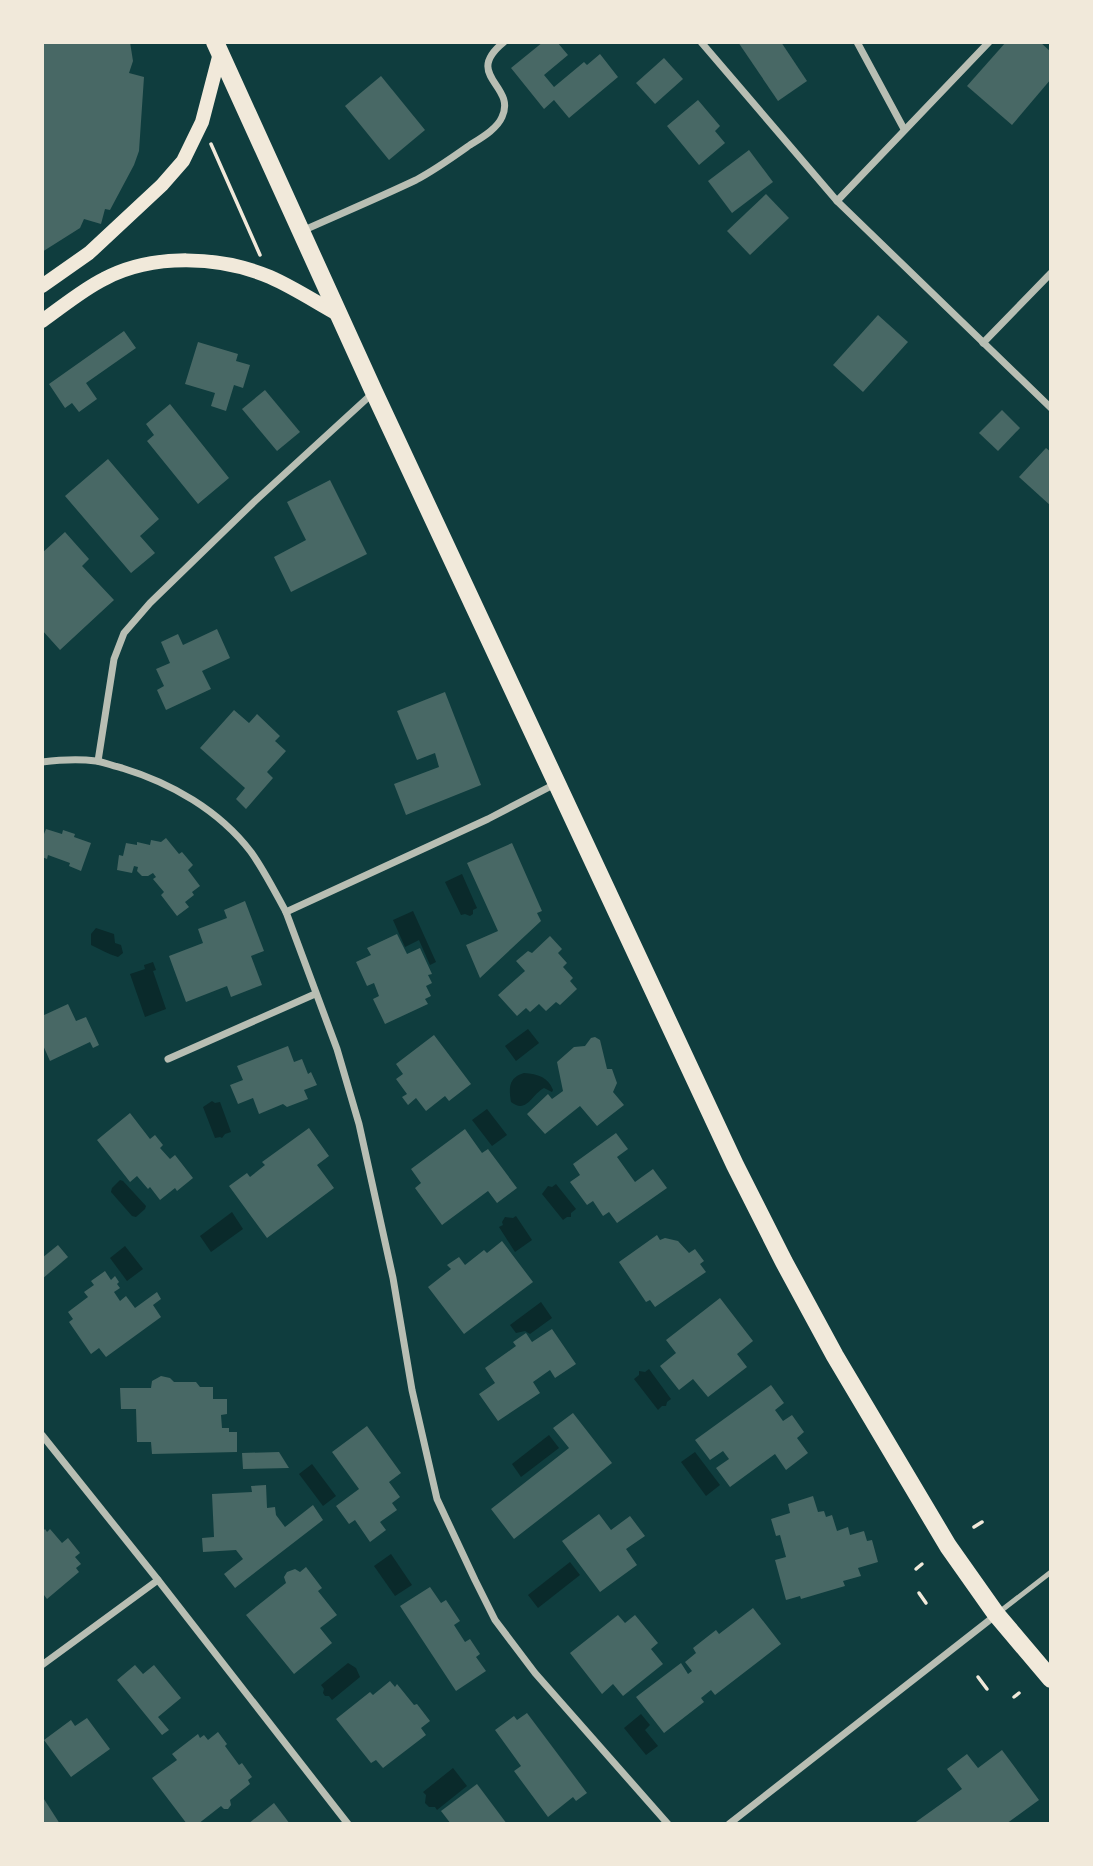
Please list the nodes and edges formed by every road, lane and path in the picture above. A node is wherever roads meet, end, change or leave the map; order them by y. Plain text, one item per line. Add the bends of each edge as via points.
1 (504, 42) edge
2 (701, 42) edge
3 (858, 42) edge
4 (989, 42) edge
5 (217, 48) edge
6 (904, 129) junction
7 (211, 142) dead end
8 (836, 201) junction
9 (302, 231) junction
10 (261, 258) dead end
11 (1051, 272) edge
12 (42, 286) edge
13 (341, 316) junction
14 (42, 321) edge
15 (984, 343) junction
16 (374, 393) junction
17 (1051, 408) edge
18 (97, 761) junction
19 (42, 762) edge
20 (558, 783) junction
21 (286, 912) junction
22 (315, 993) junction
23 (168, 1059) dead end
24 (42, 1435) edge
25 (982, 1522) dead end
26 (974, 1527) dead end
27 (922, 1564) dead end
28 (916, 1569) dead end
29 (1051, 1572) edge
30 (158, 1580) junction
31 (919, 1593) dead end
32 (926, 1603) dead end
33 (996, 1614) junction
34 (42, 1665) edge
35 (978, 1677) dead end
36 (1051, 1679) edge
37 (987, 1689) dead end
38 (1019, 1693) dead end
39 (1014, 1698) dead end
40 (348, 1824) edge
41 (668, 1824) edge
42 (729, 1824) edge

1 - 9 street via 487,67 505,101 499,123 417,179
2 - 8 street
3 - 6 street
4 - 6 street
5 - 9 main road
5 - 12 main road via 202,122 183,161 89,253
6 - 8 street
7 - 10 path
8 - 15 street
9 - 13 main road
11 - 15 street
13 - 14 main road via 245,268 185,261 136,267 103,279
13 - 16 main road
15 - 17 street
16 - 18 street via 130,624 114,659
16 - 20 main road
18 - 19 street
18 - 21 street via 161,783 212,814 251,852
20 - 21 street
20 - 33 main road via 784,1262 941,1534
21 - 22 street
22 - 23 street
22 - 41 street via 359,1124 437,1499 495,1620 535,1673
24 - 30 street
25 - 26 path
27 - 28 path
29 - 33 lane
30 - 34 street
30 - 40 street
31 - 32 path
33 - 36 main road
33 - 42 street
35 - 37 path
38 - 39 path

